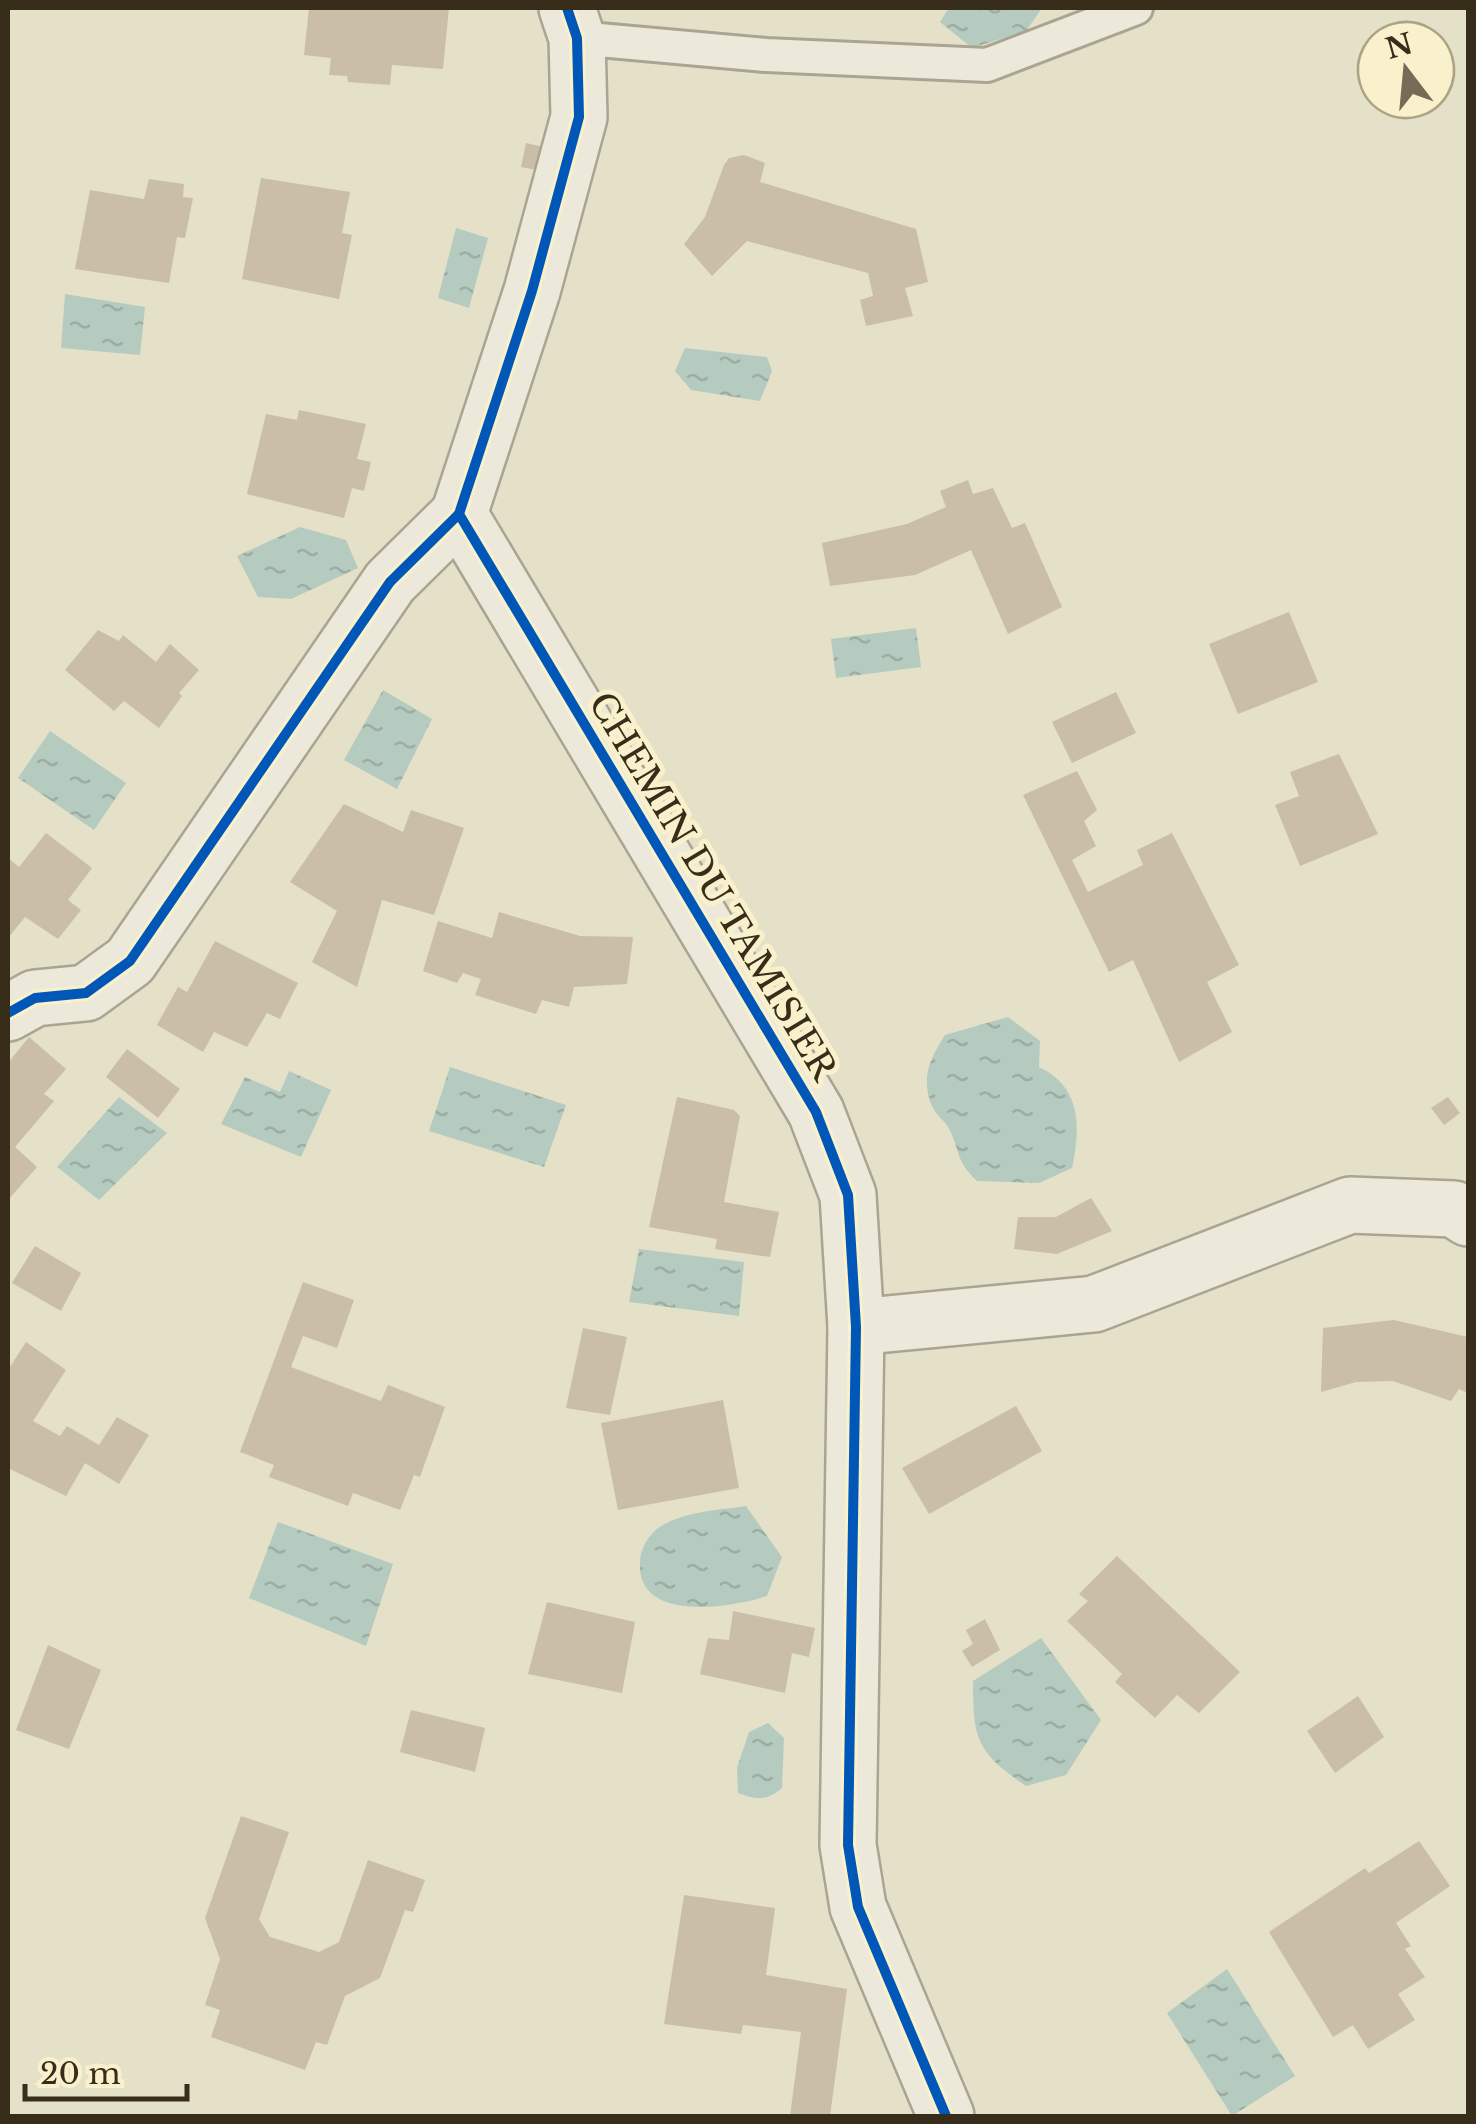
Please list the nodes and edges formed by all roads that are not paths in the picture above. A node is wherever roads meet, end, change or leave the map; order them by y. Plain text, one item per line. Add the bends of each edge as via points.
1 (1136, 8) edge
2 (572, 23) edge
3 (460, 514) junction
4 (8, 1013) edge
5 (1468, 1218) edge
6 (856, 1327) junction
7 (946, 2116) edge

1 - 2 lane via 986,65 766,55
2 - 3 street via 578,117 532,290
3 - 4 street via 390,582 130,961 86,994 35,998
3 - 6 street, CHEMIN DU TAMISIER via 816,1112 848,1196
5 - 6 street via 1454,1209 1350,1205 1094,1304
6 - 7 street, CHEMIN DU TAMISIER via 848,1845 858,1907

